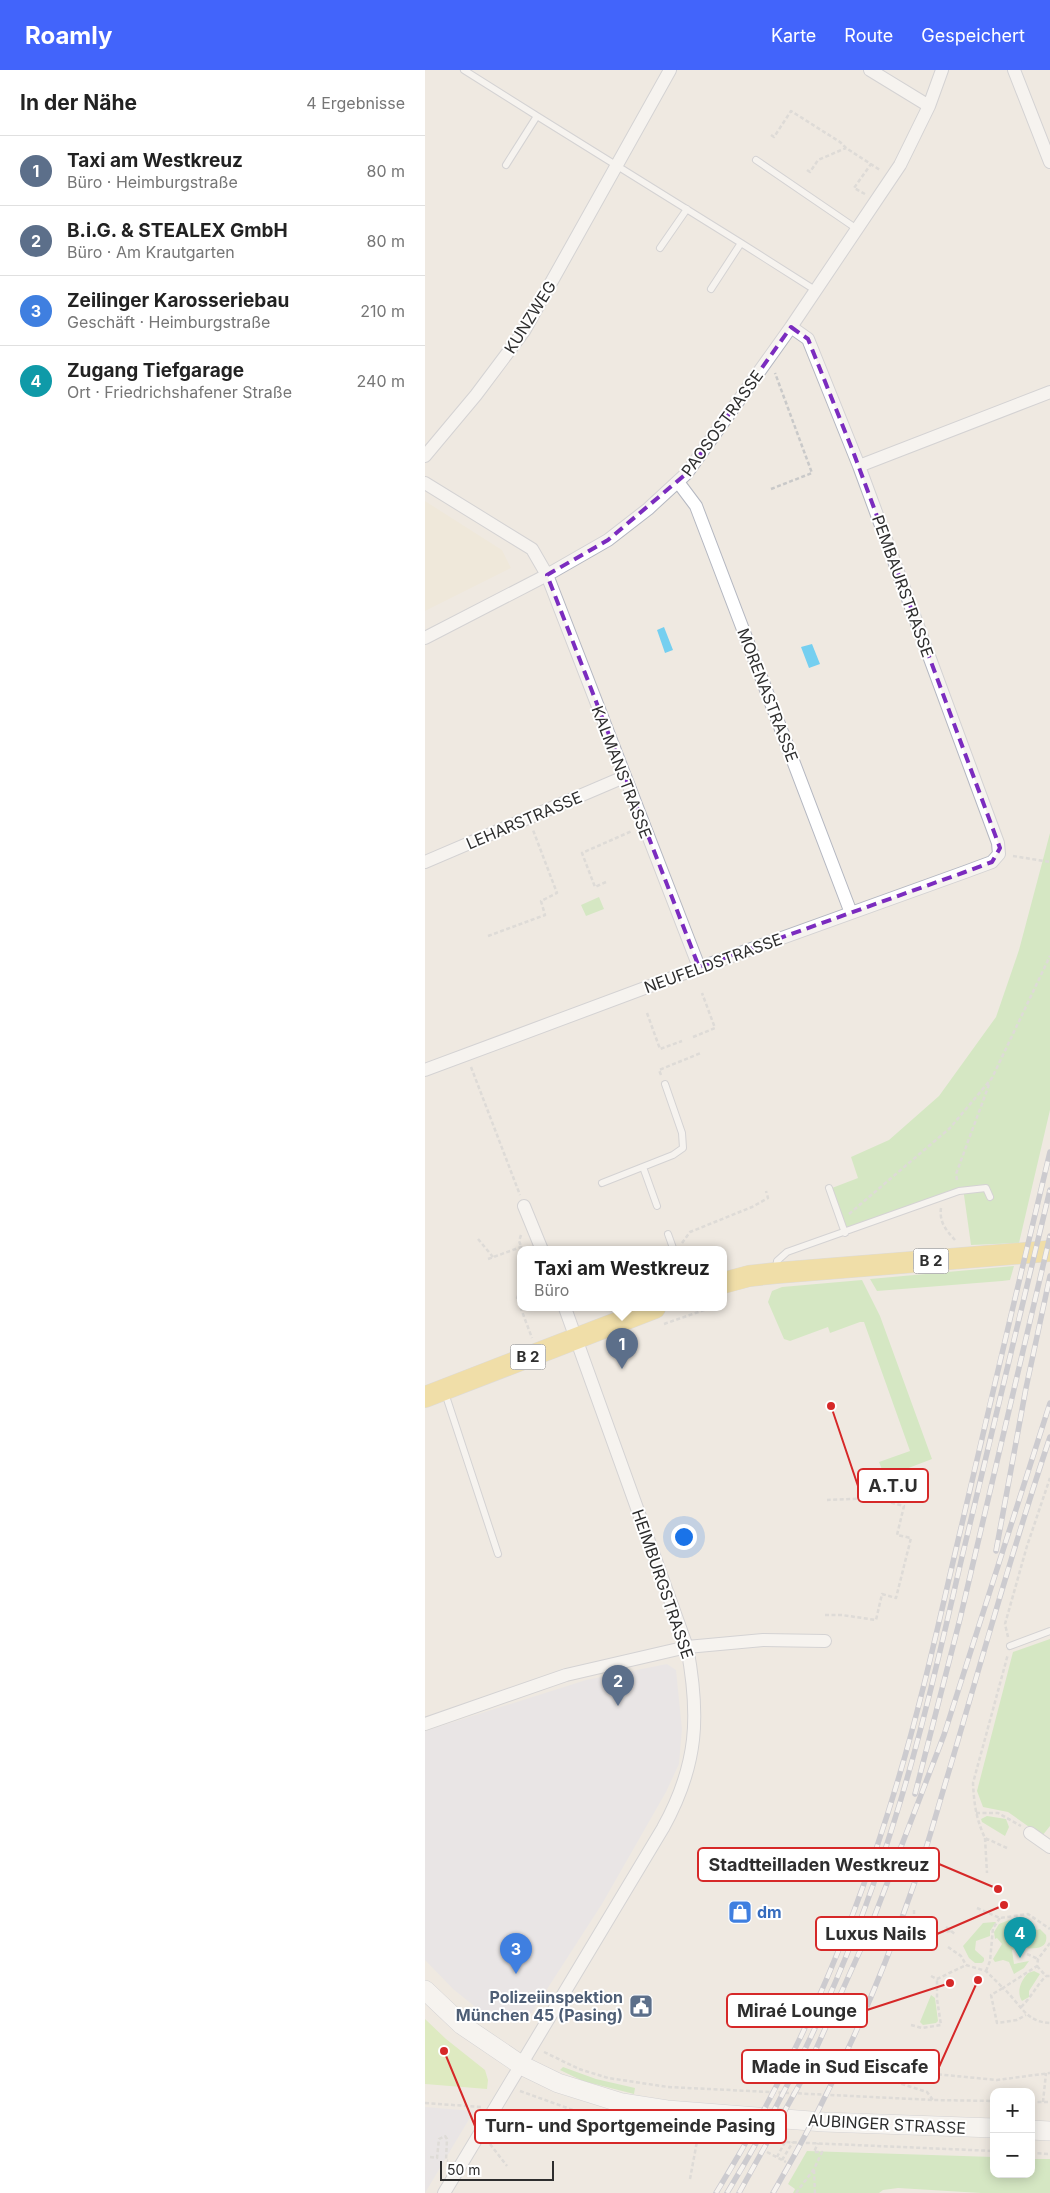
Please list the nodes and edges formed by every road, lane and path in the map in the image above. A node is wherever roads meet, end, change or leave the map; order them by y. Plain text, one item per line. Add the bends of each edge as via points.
1 (464, 70) edge
2 (670, 70) edge
3 (870, 70) edge
4 (942, 70) edge
5 (1014, 70) edge
6 (929, 106) junction
7 (537, 116) junction
8 (771, 134) dead end
9 (845, 148) junction
10 (755, 160) dead end
11 (1050, 162) edge
12 (871, 164) junction
13 (506, 165) dead end
14 (617, 165) junction
15 (807, 170) dead end
16 (881, 171) dead end
17 (865, 195) dead end
18 (687, 209) junction
19 (857, 229) junction
20 (741, 243) junction
21 (660, 248) dead end
22 (711, 289) dead end
23 (815, 290) junction
24 (791, 327) junction
25 (775, 374) dead end
26 (1050, 392) edge
27 (425, 456) edge
28 (859, 466) junction
29 (678, 482) junction
30 (425, 483) edge
31 (771, 489) dead end
32 (547, 575) junction
33 (425, 638) edge
34 (624, 777) junction
35 (531, 824) dead end
36 (635, 830) dead end
37 (999, 854) junction
38 (425, 862) edge
39 (1050, 862) edge
40 (606, 882) dead end
41 (851, 913) junction
42 (488, 936) dead end
43 (1050, 956) edge
44 (699, 968) junction
45 (702, 993) dead end
46 (647, 1013) dead end
47 (693, 1037) dead end
48 (682, 1041) dead end
49 (701, 1053) dead end
50 (466, 1054) junction
51 (425, 1070) edge
52 (992, 1078) junction
53 (665, 1084) joint
54 (643, 1167) junction
55 (602, 1183) dead end
56 (829, 1188) dead end
57 (766, 1191) dead end
58 (959, 1191) junction
59 (990, 1197) dead end
60 (942, 1198) junction
61 (524, 1206) joint
62 (657, 1206) dead end
63 (839, 1218) junction
64 (845, 1233) junction
65 (668, 1234) dead end
66 (479, 1239) dead end
67 (519, 1242) dead end
68 (521, 1246) edge
69 (540, 1246) edge
70 (671, 1246) edge
71 (678, 1246) edge
72 (517, 1250) edge
73 (1050, 1251) edge
74 (971, 1257) junction
75 (494, 1258) junction
76 (488, 1260) dead end
77 (776, 1273) junction
78 (727, 1282) edge
79 (522, 1311) edge
80 (566, 1311) edge
81 (647, 1311) edge
82 (577, 1338) junction
83 (533, 1339) dead end
84 (434, 1393) edge
85 (1050, 1478) edge
86 (827, 1500) dead end
87 (498, 1554) dead end
88 (825, 1615) dead end
89 (1050, 1631) edge
90 (825, 1641) dead end
91 (1010, 1646) junction
92 (687, 1647) junction
93 (425, 1724) edge
94 (976, 1813) junction
95 (1026, 1830) joint
96 (985, 1838) junction
97 (1050, 1847) edge
98 (1007, 1848) dead end
99 (987, 1873) dead end
100 (977, 1908) dead end
101 (915, 1910) dead end
102 (1000, 1918) junction
103 (946, 1927) dead end
104 (1050, 1929) edge
105 (951, 1931) junction
106 (956, 1935) dead end
107 (880, 1939) dead end
108 (868, 1942) dead end
109 (1050, 1943) edge
110 (878, 1946) junction
111 (948, 1946) dead end
112 (886, 1949) dead end
113 (1027, 1954) dead end
114 (1038, 1959) junction
115 (965, 1964) junction
116 (1037, 1966) junction
117 (986, 1971) junction
118 (931, 1976) dead end
119 (1046, 1976) junction
120 (1050, 1976) edge
121 (937, 1979) junction
122 (1003, 1988) junction
123 (425, 1990) edge
124 (1021, 2007) junction
125 (1026, 2015) junction
126 (1050, 2023) edge
127 (911, 2025) dead end
128 (544, 2052) dead end
129 (898, 2058) dead end
130 (521, 2065) junction
131 (925, 2073) dead end
132 (1046, 2073) junction
133 (1050, 2073) edge
134 (933, 2100) junction
135 (990, 2101) edge
136 (1035, 2102) edge
137 (1043, 2102) junction
138 (1050, 2102) edge
139 (425, 2103) edge
140 (494, 2109) junction
141 (990, 2128) edge
142 (1035, 2130) edge
143 (481, 2131) junction
144 (1050, 2131) edge
145 (698, 2136) dead end
146 (785, 2142) dead end
147 (793, 2142) dead end
148 (818, 2143) dead end
149 (767, 2152) dead end
150 (1035, 2153) edge
151 (1050, 2154) edge
152 (430, 2157) dead end
153 (777, 2157) junction
154 (437, 2158) junction
155 (446, 2160) junction
156 (782, 2160) junction
157 (786, 2162) dead end
158 (460, 2166) junction
159 (507, 2166) dead end
160 (814, 2168) junction
161 (690, 2179) dead end
162 (444, 2193) edge
163 (796, 2193) edge
164 (815, 2193) edge

1 - 7 lane
2 - 14 street, KUNZWEG
3 - 6 street
4 - 6 street, PAOSOSTRASSE
5 - 11 street
6 - 19 street, PAOSOSTRASSE via 900,165
7 - 13 lane
7 - 14 lane
8 - 9 path via 774,137 791,111
9 - 12 path
9 - 15 path via 818,160 810,172
10 - 19 lane
12 - 16 path
12 - 17 path via 854,188
14 - 18 lane
14 - 27 street, KUNZWEG via 523,331
18 - 20 lane
18 - 21 lane
19 - 23 street, PAOSOSTRASSE
20 - 22 lane
20 - 23 lane
23 - 24 street, PAOSOSTRASSE
24 - 28 street, PEMBAURSTRASSE via 808,339
24 - 29 street, PAOSOSTRASSE via 687,474
25 - 31 path via 812,473
26 - 28 street
28 - 37 street, PEMBAURSTRASSE via 999,843
29 - 32 street, PAOSOSTRASSE via 608,540
29 - 41 street, MORENASTRASSE via 696,506
30 - 32 street, KALMANSTRASSE via 532,549
32 - 33 street, PAOSOSTRASSE
32 - 34 street, KALMANSTRASSE
34 - 38 street, LEHARSTRASSE
34 - 44 street, KALMANSTRASSE
35 - 42 path via 557,893 541,901 545,915
36 - 40 path via 582,853 595,887
37 - 39 path
37 - 41 street, NEUFELDSTRASSE via 991,862
41 - 44 street, NEUFELDSTRASSE
43 - 52 path
44 - 50 street, NEUFELDSTRASSE
45 - 47 path via 715,1028
46 - 48 path via 660,1049
49 - 53 path via 659,1070
50 - 51 street, NEUFELDSTRASSE
50 - 61 path
52 - 58 path via 956,1174
52 - 63 path via 950,1128 851,1214
53 - 54 lane via 682,1133 683,1148
54 - 55 lane
54 - 62 lane
56 - 63 lane
57 - 71 path via 768,1198 752,1208 690,1232
58 - 59 lane via 986,1188
58 - 60 lane
60 - 64 lane
60 - 74 path via 940,1217 944,1227
61 - 69 street
63 - 64 lane
64 - 77 lane via 787,1252 777,1261
65 - 70 lane
66 - 75 path
67 - 68 path
72 - 75 path
73 - 74 main road, B 2
74 - 77 main road, B 2
75 - 76 path
77 - 78 main road, B 2
79 - 83 path
80 - 82 street, HEIMBURGSTRASSE
81 - 82 main road, B 2
82 - 84 main road, B 2
82 - 92 street, HEIMBURGSTRASSE
84 - 87 lane
85 - 91 path via 1005,1624
86 - 88 path via 873,1498 903,1506 897,1535 911,1538 897,1598 882,1594 876,1620
89 - 91 lane
90 - 92 street via 763,1640
91 - 94 path via 973,1782
92 - 93 street via 566,1675
92 - 130 street, HEIMBURGSTRASSE via 695,1708 688,1774 678,1802
94 - 95 path via 998,1813
94 - 96 path
95 - 97 street
96 - 98 path
96 - 99 path
100 - 102 path
101 - 105 path via 914,1927 923,1934
102 - 104 path via 1028,1914
102 - 117 path via 993,1928
103 - 105 path
105 - 106 path
107 - 110 path
108 - 110 path
109 - 114 path
110 - 112 path
111 - 115 path via 961,1956
113 - 114 path
114 - 116 path
115 - 117 path
115 - 121 path
116 - 119 path
116 - 122 path
117 - 122 path
118 - 121 path
119 - 120 path
119 - 124 path
121 - 127 path via 941,2026 922,2028
122 - 124 path
122 - 125 path via 991,1995 997,2024
123 - 130 main road, AUBINGER STRASSE via 462,2025
124 - 125 path
125 - 126 path via 1033,2020
128 - 134 path, AUBINGER STRASSE via 608,2078 668,2087
129 - 134 path via 880,2056 870,2068 871,2074 927,2092
130 - 140 street, HEIMBURGSTRASSE
130 - 141 main road, AUBINGER STRASSE via 589,2094 667,2110 824,2122
131 - 132 path via 997,2080
132 - 133 path
132 - 137 path
134 - 135 path, AUBINGER STRASSE
136 - 137 path
137 - 138 path
139 - 140 path
140 - 143 street, HEIMBURGSTRASSE
142 - 144 main road
143 - 158 street, HEIMBURGSTRASSE
143 - 159 path
145 - 161 path
146 - 153 path
147 - 156 path
148 - 160 path via 814,2152 822,2152
149 - 153 path
150 - 151 path
152 - 154 path
153 - 156 path
154 - 155 path
154 - 155 path via 439,2138 445,2136
155 - 158 path
156 - 157 path
158 - 162 street, HEIMBURGSTRASSE
160 - 163 path
160 - 164 path

